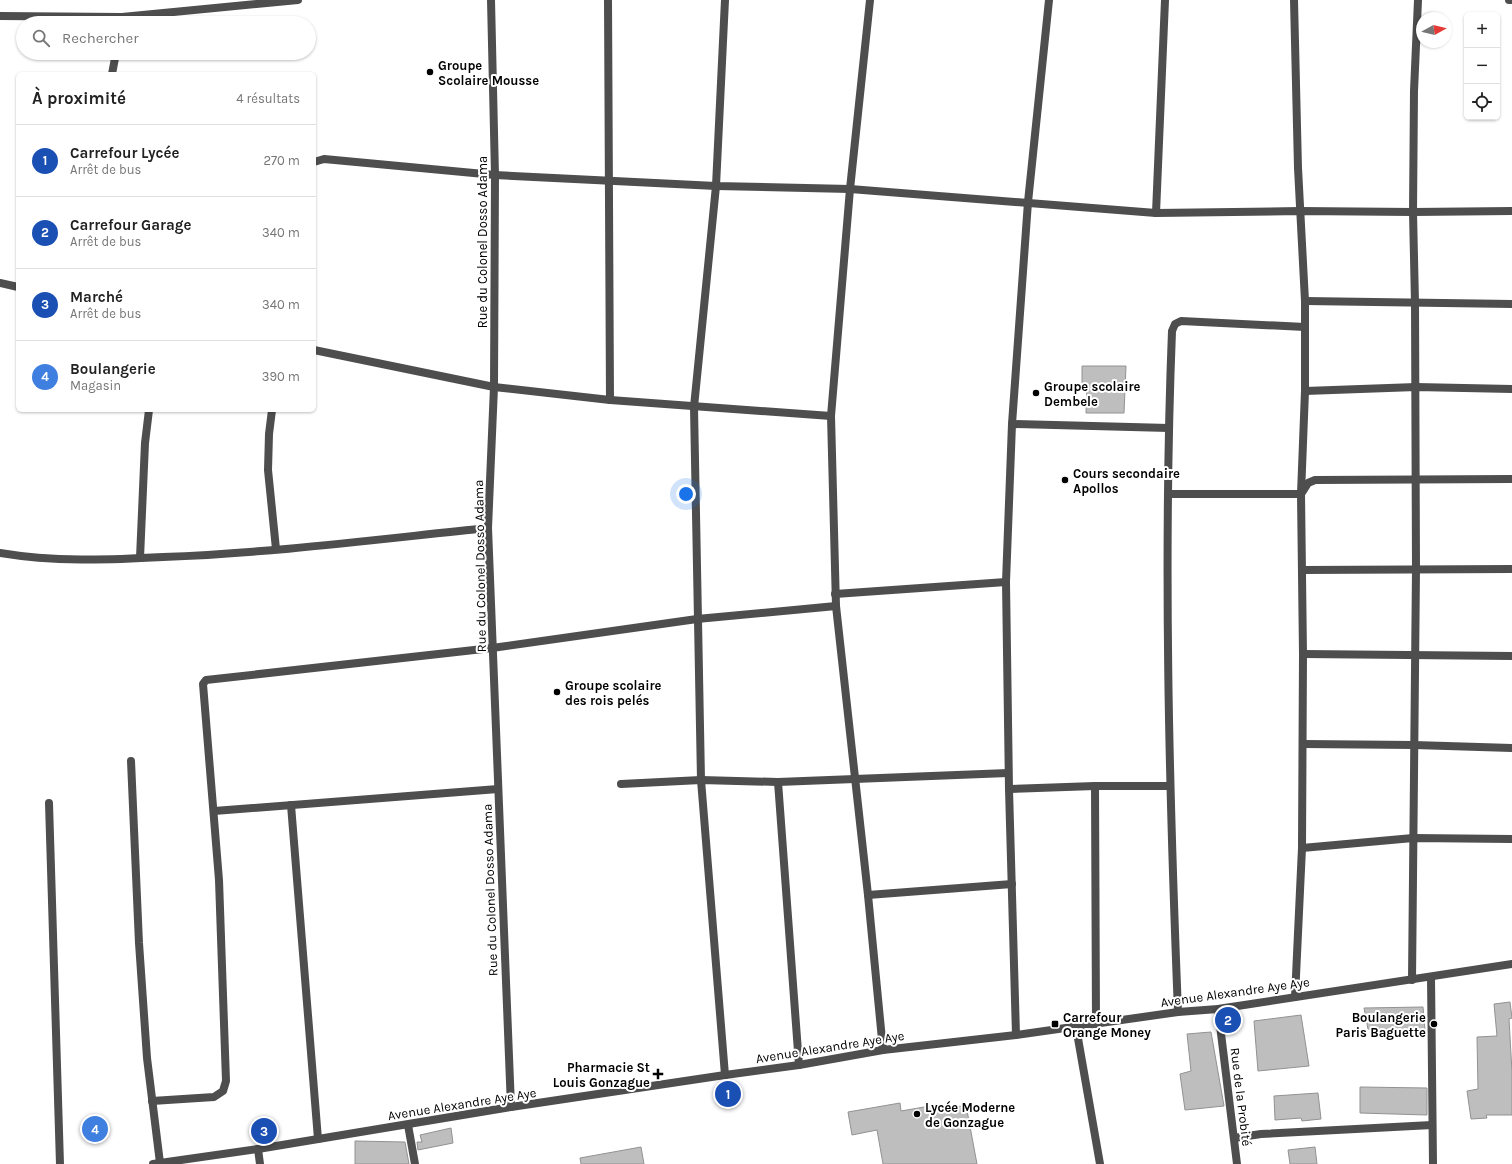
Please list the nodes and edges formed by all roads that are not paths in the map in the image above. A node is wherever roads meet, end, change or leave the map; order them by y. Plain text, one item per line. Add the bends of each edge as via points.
1 (298, 0) edge
2 (491, 0) edge
3 (608, 0) edge
4 (725, 0) edge
5 (870, 0) edge
6 (1048, 0) edge
7 (1165, 0) edge
8 (1294, 0) edge
9 (1418, 0) edge
10 (1509, 0) edge
11 (1512, 0) edge
12 (0, 16) edge
13 (157, 16) edge
14 (16, 17) edge
15 (115, 60) edge
16 (112, 72) edge
17 (316, 161) edge
18 (495, 175) junction
19 (608, 179) junction
20 (716, 186) junction
21 (850, 189) junction
22 (1028, 202) junction
23 (1300, 211) junction
24 (1512, 211) edge
25 (1156, 212) junction
26 (1413, 212) junction
27 (0, 283) edge
28 (16, 287) edge
29 (1305, 301) junction
30 (1415, 303) junction
31 (1512, 304) edge
32 (1305, 327) junction
33 (316, 350) edge
34 (494, 387) junction
35 (1416, 387) junction
36 (1512, 389) edge
37 (1305, 391) junction
38 (610, 400) junction
39 (694, 407) junction
40 (149, 412) edge
41 (272, 412) edge
42 (831, 416) junction
43 (1012, 424) junction
44 (1170, 428) junction
45 (1416, 479) junction
46 (1512, 479) edge
47 (1168, 494) junction
48 (1301, 494) junction
49 (488, 528) junction
50 (276, 549) junction
51 (0, 553) edge
52 (140, 558) junction
53 (1416, 569) junction
54 (1512, 569) edge
55 (1302, 570) junction
56 (1006, 582) junction
57 (835, 594) junction
58 (836, 606) junction
59 (697, 619) junction
60 (492, 648) junction
61 (1303, 654) junction
62 (1415, 654) junction
63 (1512, 656) edge
64 (1303, 744) junction
65 (1414, 745) junction
66 (1512, 748) edge
67 (131, 761) dead end
68 (1008, 773) junction
69 (855, 778) junction
70 (701, 780) junction
71 (778, 782) junction
72 (621, 784) dead end
73 (1095, 786) junction
74 (1170, 786) junction
75 (498, 789) junction
76 (1009, 789) junction
77 (49, 803) dead end
78 (291, 805) junction
79 (214, 811) junction
80 (1413, 838) junction
81 (1512, 839) edge
82 (1302, 848) junction
83 (1012, 884) junction
84 (868, 895) junction
85 (1512, 964) edge
86 (1430, 977) junction
87 (1412, 980) junction
88 (1294, 997) junction
89 (1218, 1009) junction
90 (1178, 1012) junction
91 (1096, 1024) junction
92 (1076, 1027) junction
93 (1016, 1035) junction
94 (884, 1050) junction
95 (799, 1065) junction
96 (725, 1075) junction
97 (152, 1101) junction
98 (511, 1107) junction
99 (408, 1125) junction
100 (1432, 1125) junction
101 (1234, 1138) junction
102 (318, 1139) junction
103 (258, 1149) junction
104 (60, 1164) edge
105 (157, 1164) edge
106 (260, 1164) edge
107 (415, 1164) edge
108 (1100, 1164) edge
109 (1237, 1164) edge
110 (1433, 1164) edge

1 - 13 street
2 - 18 street, Rue du Colonel Dosso Adama
3 - 19 street
4 - 20 street
5 - 21 street
6 - 22 street
7 - 25 street
8 - 23 street
9 - 26 street
10 - 11 street
12 - 14 street
15 - 16 street
17 - 18 street via 324,159
18 - 19 street
18 - 34 street, Rue du Colonel Dosso Adama
19 - 20 street
19 - 38 street
20 - 21 street
20 - 39 street
21 - 22 street
21 - 42 street
22 - 25 street
22 - 43 street
23 - 25 street
23 - 26 street
23 - 29 street
24 - 26 street
26 - 30 street
27 - 28 street
29 - 30 street
29 - 32 street
30 - 31 street
30 - 35 street
32 - 37 street
32 - 44 street via 1181,321 1175,324 1172,331
33 - 34 street
34 - 38 street
34 - 49 street, Rue du Colonel Dosso Adama
35 - 36 street
35 - 37 street
35 - 45 street
37 - 48 street
38 - 39 street
39 - 42 street
39 - 59 street
40 - 52 street
41 - 50 street via 268,470
42 - 57 street
43 - 44 street
43 - 56 street
44 - 47 street
45 - 46 street
45 - 48 street via 1315,480 1308,482
45 - 53 street
47 - 48 street
47 - 74 street
48 - 55 street
49 - 50 street
49 - 60 street, Rue du Colonel Dosso Adama
50 - 52 street via 218,555
51 - 52 street via 58,559
53 - 54 street
53 - 55 street
53 - 62 street
55 - 61 street
56 - 57 street
56 - 68 street
57 - 58 street
58 - 59 street
58 - 69 street
59 - 60 street
59 - 70 street
60 - 75 street, Rue du Colonel Dosso Adama
60 - 79 street via 206,680 203,684 207,753
61 - 62 street
61 - 64 street
62 - 63 street
62 - 65 street
64 - 65 street
64 - 82 street
65 - 66 street
65 - 80 street
67 - 97 street via 139,943
68 - 69 street
68 - 76 street
69 - 71 street
69 - 84 street
70 - 71 street
70 - 72 street
70 - 96 street
71 - 95 street
73 - 74 street
73 - 76 street
73 - 91 street
74 - 90 street
75 - 78 street
75 - 98 street, Rue du Colonel Dosso Adama
76 - 83 street
77 - 104 street
78 - 79 street
78 - 102 street
79 - 97 street via 226,1081 223,1091 214,1097
80 - 81 street
80 - 82 street
80 - 87 street
82 - 88 street
83 - 84 street
83 - 93 street
84 - 94 street
85 - 86 street, Avenue Alexandre Aye Aye
86 - 87 street, Avenue Alexandre Aye Aye
86 - 100 street
87 - 88 street, Avenue Alexandre Aye Aye
88 - 89 street, Avenue Alexandre Aye Aye
89 - 90 street, Avenue Alexandre Aye Aye
89 - 101 street, Rue de la Probité
90 - 91 street, Avenue Alexandre Aye Aye
91 - 92 street, Avenue Alexandre Aye Aye
92 - 93 street, Avenue Alexandre Aye Aye
92 - 108 street
93 - 94 street, Avenue Alexandre Aye Aye
94 - 95 street, Avenue Alexandre Aye Aye
95 - 96 street, Avenue Alexandre Aye Aye
96 - 98 street, Avenue Alexandre Aye Aye
97 - 105 street
98 - 99 street, Avenue Alexandre Aye Aye
99 - 102 street, Avenue Alexandre Aye Aye
99 - 107 street
100 - 101 street via 1261,1134
100 - 110 street
101 - 109 street, Rue de la Probité
102 - 103 street, Avenue Alexandre Aye Aye
103 - 105 street, Avenue Alexandre Aye Aye
103 - 106 street

